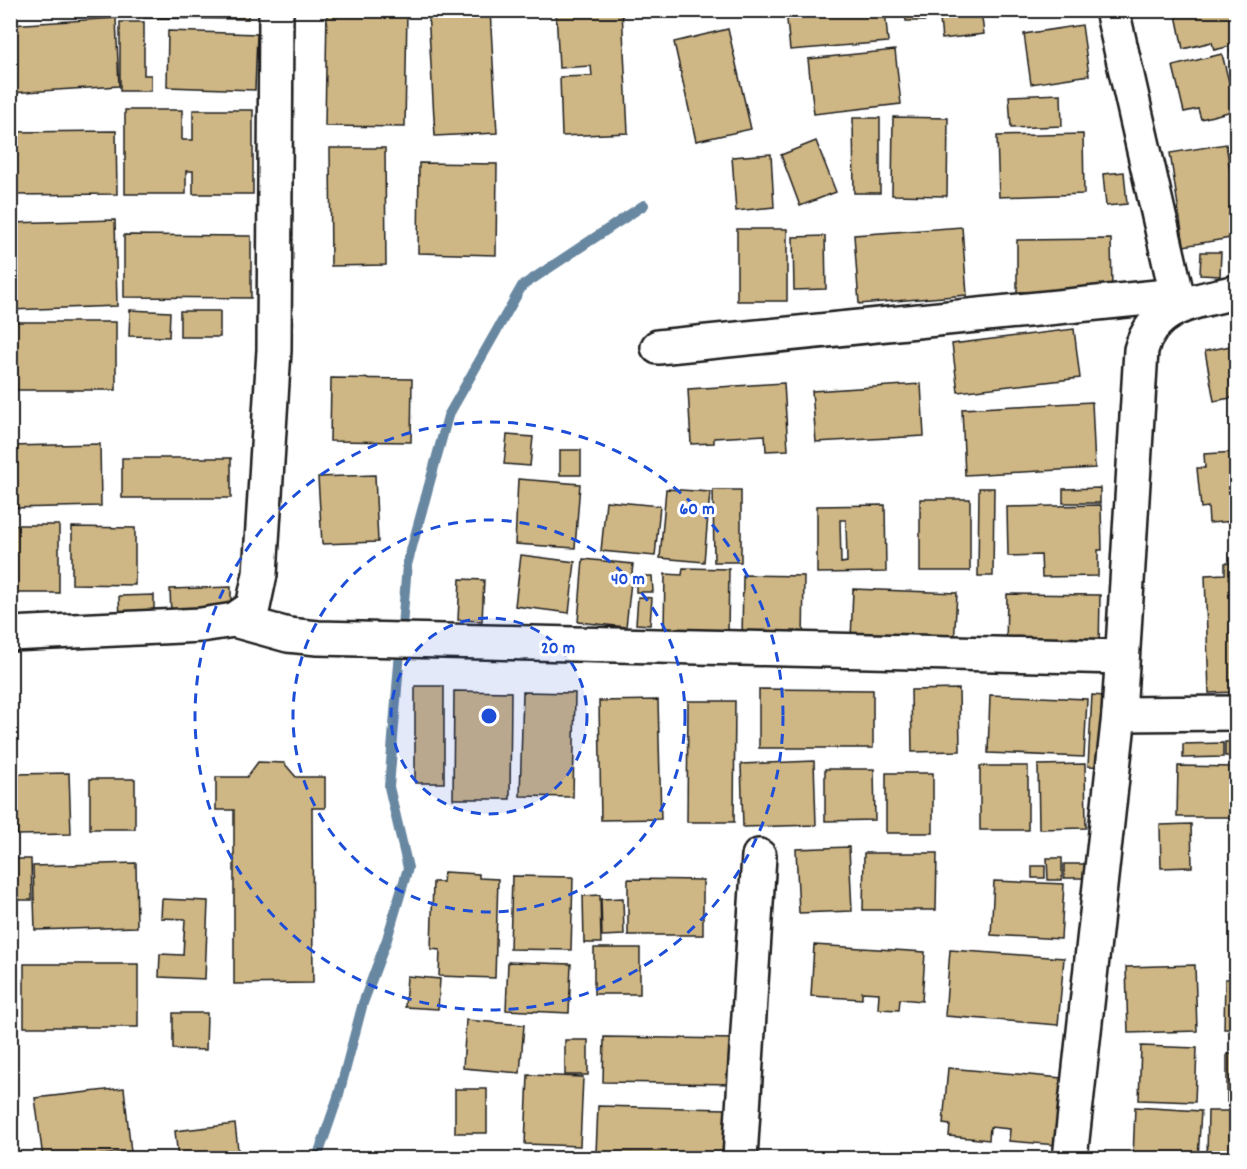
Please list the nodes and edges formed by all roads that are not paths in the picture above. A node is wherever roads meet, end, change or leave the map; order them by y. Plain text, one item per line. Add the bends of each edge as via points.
1 (276, 10) edge
2 (1112, 10) edge
3 (1236, 292) edge
4 (1171, 304) junction
5 (658, 347) dead end
6 (234, 620) junction
7 (10, 634) edge
8 (1122, 657) junction
9 (1236, 713) edge
10 (1119, 714) junction
11 (759, 856) dead end
12 (741, 1158) edge
13 (1070, 1158) edge

1 - 6 street via 274,350 260,574 253,607
2 - 4 street
3 - 4 street
4 - 5 street
4 - 8 street via 1146,334 1141,350
6 - 7 street
6 - 8 street via 288,635 318,638
8 - 10 street
9 - 10 street
10 - 13 street
11 - 12 street

